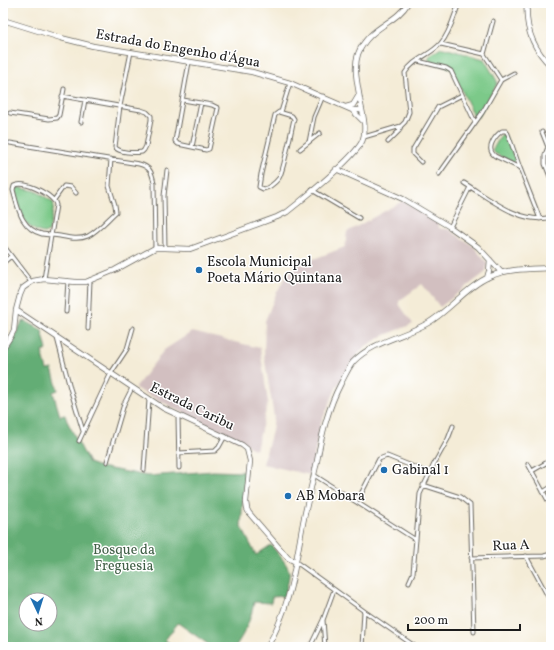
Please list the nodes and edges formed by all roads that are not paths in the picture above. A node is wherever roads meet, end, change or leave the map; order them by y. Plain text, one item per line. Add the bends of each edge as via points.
1 (408, 3) edge
2 (459, 3) edge
3 (527, 3) edge
4 (3, 20) edge
5 (493, 21) dead end
6 (441, 44) junction
7 (131, 52) junction
8 (484, 54) junction
9 (418, 61) junction
10 (189, 62) junction
11 (551, 66) edge
12 (514, 73) dead end
13 (501, 80) junction
14 (290, 83) junction
15 (64, 89) dead end
16 (359, 95) junction
17 (462, 95) junction
18 (62, 96) junction
19 (323, 96) junction
20 (85, 100) junction
21 (183, 100) junction
22 (201, 103) junction
23 (120, 106) junction
24 (346, 107) junction
25 (352, 110) junction
26 (361, 110) junction
27 (281, 112) junction
28 (10, 113) dead end
29 (363, 121) junction
30 (81, 122) dead end
31 (475, 122) junction
32 (401, 126) junction
33 (542, 132) dead end
34 (320, 133) dead end
35 (364, 136) junction
36 (309, 142) junction
37 (388, 142) dead end
38 (10, 143) dead end
39 (192, 147) junction
40 (300, 149) dead end
41 (111, 159) junction
42 (421, 162) dead end
43 (520, 168) junction
44 (336, 169) junction
45 (167, 170) dead end
46 (439, 174) dead end
47 (551, 179) edge
48 (464, 183) dead end
49 (470, 187) junction
50 (312, 190) junction
51 (76, 193) dead end
52 (54, 200) junction
53 (551, 217) edge
54 (359, 218) dead end
55 (540, 219) junction
56 (450, 227) junction
57 (51, 235) junction
58 (3, 245) edge
59 (155, 248) junction
60 (165, 248) junction
61 (11, 256) junction
62 (490, 260) junction
63 (3, 263) edge
64 (551, 268) edge
65 (501, 272) junction
66 (486, 278) junction
67 (44, 279) junction
68 (90, 280) junction
69 (68, 281) junction
70 (30, 282) junction
71 (16, 310) junction
72 (66, 312) dead end
73 (133, 328) dead end
74 (88, 329) dead end
75 (57, 337) junction
76 (3, 348) edge
77 (111, 373) junction
78 (132, 388) junction
79 (149, 400) junction
80 (178, 416) junction
81 (452, 426) dead end
82 (83, 431) junction
83 (225, 436) junction
84 (79, 441) dead end
85 (179, 453) junction
86 (551, 460) edge
87 (107, 462) dead end
88 (528, 464) dead end
89 (179, 468) dead end
90 (144, 470) dead end
91 (532, 471) junction
92 (430, 473) junction
93 (314, 475) junction
94 (423, 485) junction
95 (551, 487) edge
96 (543, 492) junction
97 (360, 496) junction
98 (355, 500) junction
99 (361, 504) junction
100 (551, 506) edge
101 (416, 540) junction
102 (551, 554) edge
103 (526, 556) junction
104 (471, 558) junction
105 (296, 562) junction
106 (409, 582) dead end
107 (334, 590) junction
108 (551, 602) edge
109 (364, 611) junction
110 (323, 620) junction
111 (474, 632) dead end
112 (268, 647) edge
113 (310, 647) edge
114 (325, 647) edge
115 (362, 647) edge
116 (416, 647) edge

1 - 16 main road via 403,10 372,33 362,47 356,62
2 - 6 street
3 - 11 main road via 527,22 531,37
4 - 7 main road, Estrada do Engenho d'Água via 61,38
5 - 8 street
6 - 8 street
6 - 9 street
7 - 10 main road, Estrada do Engenho d'Água
7 - 23 street
8 - 13 street
9 - 17 street via 451,71
9 - 32 street via 405,73 409,112
10 - 14 main road, Estrada do Engenho d'Água via 252,72
10 - 21 street
12 - 13 street
13 - 31 street
14 - 19 main road, Estrada do Engenho d'Água
14 - 27 street
15 - 18 street
16 - 24 main road via 353,105
16 - 26 main road
17 - 31 street
17 - 42 street via 441,105 412,149 413,154
18 - 20 street
18 - 28 street via 59,115 53,119
19 - 24 main road, Estrada do Engenho d'Água
19 - 36 street via 314,117
20 - 23 street
20 - 30 street
21 - 22 street
21 - 39 street via 175,141
22 - 39 street
22 - 39 street via 216,106 218,111 209,149
23 - 23 street via 116,149 142,152 146,146 151,116 147,112
24 - 25 main road, Estrada do Engenho d'Água
25 - 26 main road, Estrada do Engenho d'Água
25 - 29 main road
26 - 29 main road
27 - 27 street via 275,115 261,174 260,187 263,189 268,188 281,174 289,140 293,117
29 - 35 main road
31 - 46 street
32 - 35 street
32 - 37 street
33 - 47 street via 548,147 545,164
34 - 36 street
35 - 44 main road via 353,154
36 - 40 street
38 - 41 street
41 - 57 street via 109,186 116,212 87,236 75,239
41 - 59 street via 146,166 152,173
43 - 43 street via 508,134 502,131 490,150 495,156
43 - 55 street
44 - 50 main road
44 - 56 main road via 403,199
45 - 60 street via 164,196
48 - 49 street
49 - 55 street via 522,217
49 - 56 street
50 - 54 street
50 - 60 main road via 287,212 277,217 190,250
51 - 52 street via 71,187 64,186
52 - 57 street via 56,205
52 - 57 street via 38,189 19,184 14,186 23,221 34,231
53 - 55 street
56 - 62 main road via 478,247
57 - 67 street
58 - 61 street
59 - 60 main road
59 - 68 main road via 115,270
61 - 63 street
61 - 70 street
62 - 65 main road
62 - 66 main road
64 - 65 main road
65 - 66 main road
66 - 93 main road via 428,323 375,346 353,363 338,388 327,416
67 - 69 main road
67 - 70 main road
68 - 69 main road
68 - 74 street
69 - 72 street
70 - 71 main road via 23,288
71 - 75 main road, Estrada Caribu
71 - 76 main road via 14,330
73 - 77 street via 127,350
75 - 77 main road, Estrada Caribu
75 - 82 street
77 - 78 main road, Estrada Caribu
77 - 82 street
78 - 79 main road, Estrada Caribu
78 - 87 street via 124,404
79 - 80 main road, Estrada Caribu
79 - 90 street
80 - 83 main road, Estrada Caribu
80 - 85 street
81 - 92 street
82 - 84 street
83 - 85 street via 215,451
83 - 105 main road, Estrada Caribu via 242,445 249,454 246,502 249,513 288,558
85 - 89 street
86 - 91 street
88 - 91 street
91 - 96 street
92 - 94 street
92 - 97 street via 387,456 382,457
93 - 98 street
93 - 105 main road
94 - 101 street
94 - 104 street via 460,497 470,505
95 - 96 street
96 - 100 street
97 - 98 street
97 - 99 street
98 - 99 street
99 - 101 street
101 - 106 street via 413,572
102 - 103 street, Rua A
103 - 104 street, Rua A
103 - 108 street
104 - 111 street
105 - 107 street
105 - 112 main road via 284,612
107 - 109 street
107 - 110 street
109 - 115 street
109 - 116 street
110 - 113 street
110 - 114 street

